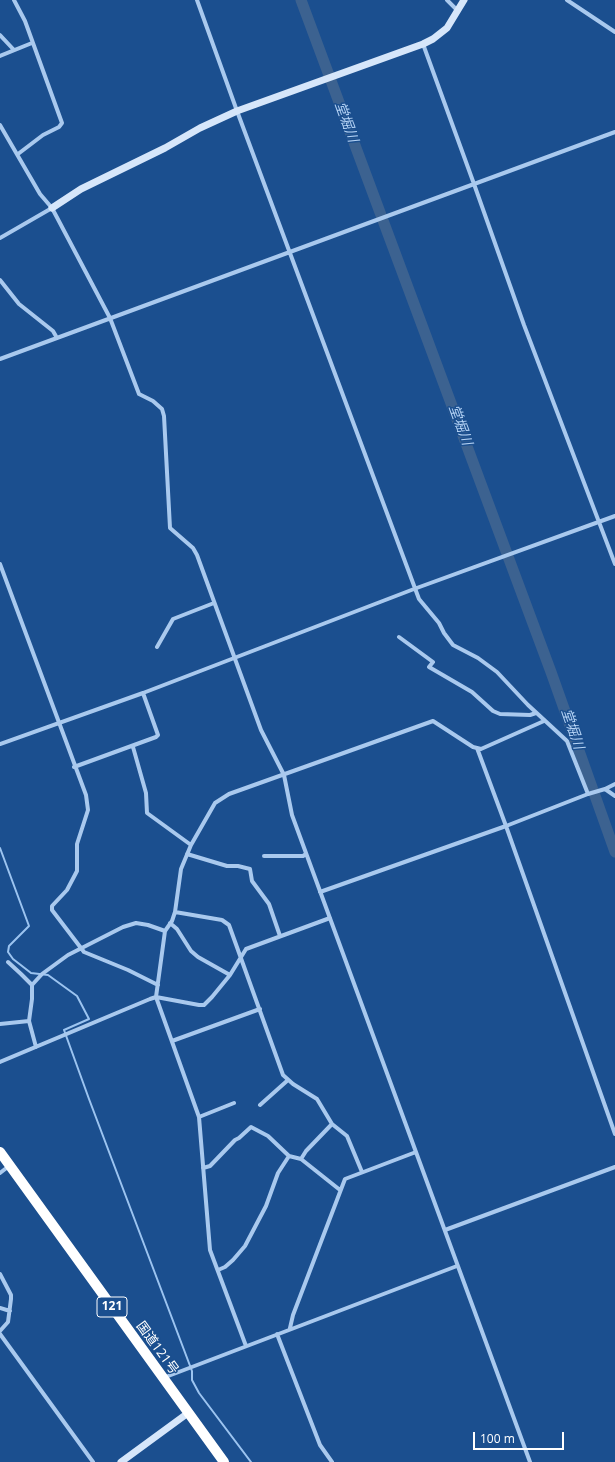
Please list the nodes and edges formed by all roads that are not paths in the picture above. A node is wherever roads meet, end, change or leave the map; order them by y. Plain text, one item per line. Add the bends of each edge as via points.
1 (14, 0) edge
2 (197, 0) edge
3 (447, 0) edge
4 (464, 0) edge
5 (567, 0) edge
6 (459, 11) junction
7 (615, 32) edge
8 (0, 35) edge
9 (32, 43) junction
10 (423, 44) junction
11 (14, 50) junction
12 (0, 56) edge
13 (237, 111) junction
14 (0, 125) edge
15 (615, 132) edge
16 (18, 154) junction
17 (474, 184) junction
18 (52, 208) junction
19 (0, 238) edge
20 (290, 252) junction
21 (0, 280) edge
22 (110, 318) junction
23 (57, 338) junction
24 (0, 359) edge
25 (615, 516) edge
26 (600, 522) junction
27 (0, 564) edge
28 (615, 564) edge
29 (414, 589) junction
30 (214, 602) junction
31 (399, 637) dead end
32 (157, 647) dead end
33 (235, 657) junction
34 (143, 693) junction
35 (536, 713) junction
36 (544, 721) junction
37 (58, 723) junction
38 (0, 744) edge
39 (133, 747) junction
40 (477, 748) junction
41 (74, 767) junction
42 (284, 775) junction
43 (615, 784) edge
44 (605, 789) junction
45 (588, 794) junction
46 (615, 796) edge
47 (506, 826) junction
48 (191, 845) junction
49 (187, 854) junction
50 (306, 854) junction
51 (264, 856) dead end
52 (320, 892) junction
53 (175, 912) junction
54 (330, 918) junction
55 (170, 923) junction
56 (165, 931) junction
57 (280, 936) junction
58 (81, 947) junction
59 (241, 955) junction
60 (8, 962) dead end
61 (230, 975) junction
62 (32, 985) junction
63 (158, 985) junction
64 (156, 997) junction
65 (260, 1009) junction
66 (29, 1021) junction
67 (0, 1024) edge
68 (172, 1041) junction
69 (36, 1047) junction
70 (0, 1062) edge
71 (288, 1080) junction
72 (234, 1103) dead end
73 (260, 1105) dead end
74 (199, 1117) junction
75 (332, 1124) junction
76 (615, 1134) edge
77 (0, 1152) edge
78 (416, 1152) junction
79 (288, 1156) junction
80 (301, 1159) junction
81 (10, 1166) junction
82 (615, 1167) edge
83 (203, 1168) junction
84 (362, 1172) junction
85 (0, 1173) edge
86 (340, 1190) junction
87 (445, 1230) junction
88 (457, 1266) junction
89 (218, 1270) junction
90 (0, 1274) edge
91 (0, 1308) edge
92 (10, 1311) junction
93 (290, 1328) junction
94 (0, 1332) edge
95 (277, 1334) junction
96 (246, 1346) junction
97 (163, 1378) junction
98 (188, 1413) junction
99 (93, 1462) edge
100 (121, 1462) edge
101 (224, 1462) edge
102 (332, 1462) edge
103 (530, 1462) edge

1 - 9 street via 25,21
2 - 13 street
3 - 6 street
4 - 6 street
5 - 7 street
6 - 10 street via 444,31
8 - 11 street
9 - 11 street
9 - 16 street via 62,123
10 - 13 street
10 - 17 street
11 - 12 street
13 - 18 street via 81,189
13 - 20 street
14 - 16 street
15 - 17 street
16 - 18 street via 40,194
17 - 20 street
17 - 26 street via 524,325
18 - 19 street
18 - 22 street
20 - 22 street
20 - 29 street
21 - 23 street via 19,304 48,327
22 - 23 street
22 - 30 street via 139,394 162,409 170,528 193,548
23 - 24 street
25 - 26 street
26 - 28 street
26 - 29 street
27 - 37 street
29 - 33 street
29 - 35 street via 454,645 497,672
30 - 32 street via 173,619
30 - 33 street
31 - 35 street via 433,662 429,667 472,692 493,711 530,715
33 - 34 street
33 - 42 street via 261,730
34 - 37 street
34 - 39 street via 158,735
35 - 36 street
36 - 40 street via 486,748
36 - 45 street via 567,741
37 - 38 street
37 - 41 street
39 - 41 street
39 - 48 street via 146,793 147,813
40 - 42 street via 433,721
40 - 47 street
41 - 58 street via 86,795 88,810 77,844 77,871 67,890 52,906 52,910
42 - 48 street via 228,794 215,803
42 - 50 street via 292,815
43 - 44 street
44 - 45 street
44 - 46 street
45 - 47 street
47 - 52 street
47 - 76 street
48 - 49 street
49 - 53 street via 181,869
49 - 57 street via 227,866 250,869 252,881 269,904
50 - 51 street
50 - 52 street
52 - 54 street
53 - 55 street
53 - 59 street via 222,920 230,928
54 - 57 street
54 - 78 street
55 - 56 street
55 - 61 street via 194,954
56 - 58 street via 136,923
56 - 63 street
57 - 59 street via 246,949
58 - 62 street via 58,962
58 - 63 street via 84,952
59 - 61 street
59 - 65 street
60 - 62 street
61 - 64 street via 204,1004
62 - 66 street
63 - 64 street
64 - 68 street
64 - 69 street
65 - 68 street
65 - 71 street via 282,1072
66 - 67 street
66 - 69 street
68 - 74 street
69 - 70 street
71 - 73 street
71 - 75 street via 317,1099
72 - 74 street
74 - 83 street
75 - 80 street
75 - 84 street via 347,1136
77 - 81 highway, 国道121号 / 121
78 - 84 street
78 - 87 street
79 - 80 street
79 - 83 street via 268,1136 251,1126 210,1166
79 - 89 street via 278,1173 266,1206 244,1246 233,1260
80 - 86 street
81 - 85 street
81 - 97 highway, 国道121号 / 121
82 - 87 street
83 - 89 street via 210,1250
84 - 86 street via 345,1179
86 - 93 street
87 - 88 street
88 - 93 street
88 - 103 street
89 - 96 street
90 - 92 street via 11,1295
91 - 92 street
92 - 94 street via 8,1324
93 - 95 street
94 - 99 street
95 - 96 street
95 - 102 street via 320,1445
96 - 97 street
97 - 98 highway, 国道121号 / 121
98 - 100 street
98 - 101 highway, 国道121号 / 121

